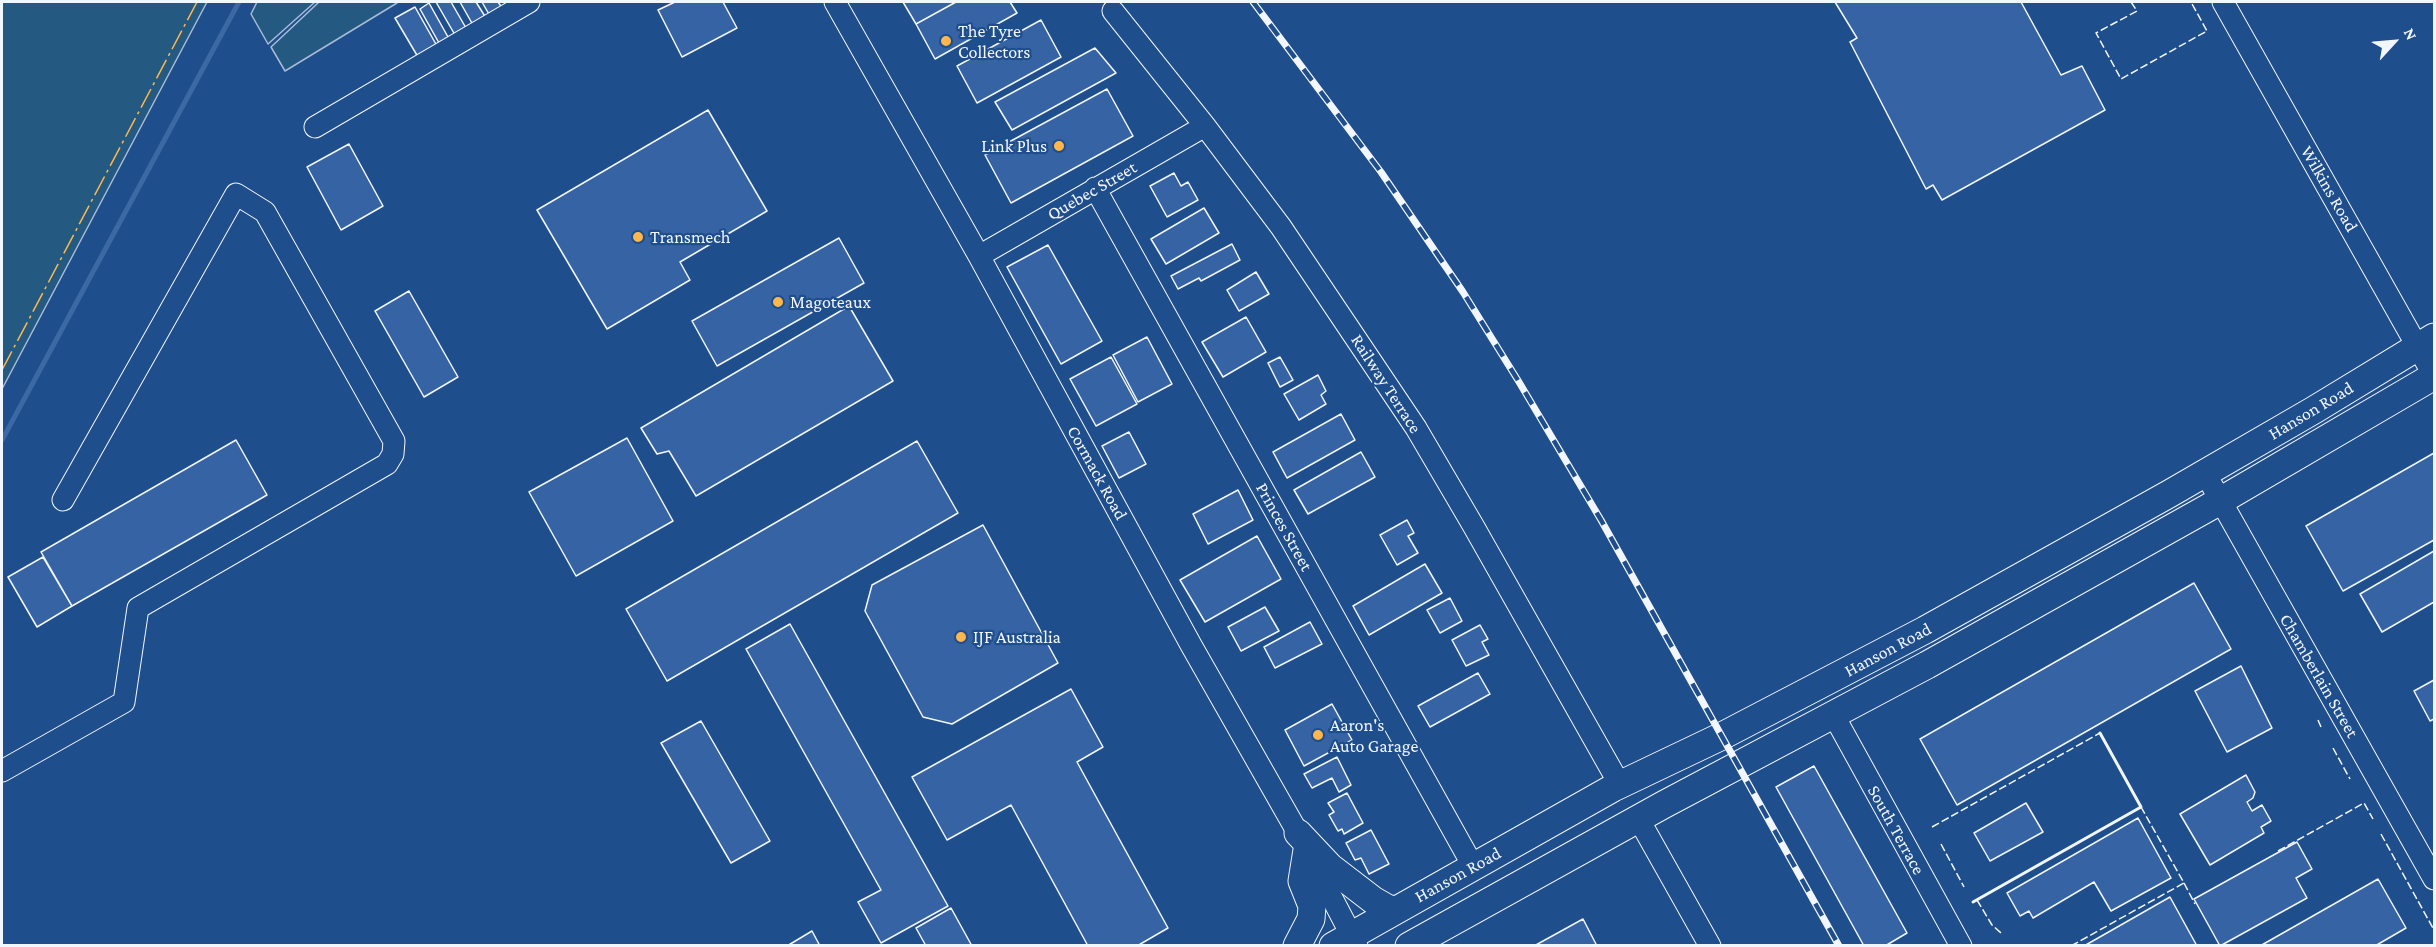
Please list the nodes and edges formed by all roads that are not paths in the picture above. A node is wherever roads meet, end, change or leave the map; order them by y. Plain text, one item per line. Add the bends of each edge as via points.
1 (529, 2) edge
2 (835, 2) edge
3 (2223, 2) edge
4 (1113, 11) dead end
5 (1205, 126) junction
6 (315, 127) dead end
7 (1095, 188) junction
8 (978, 256) junction
9 (2426, 341) edge
10 (2434, 376) edge
11 (2205, 473) junction
12 (63, 500) dead end
13 (2220, 501) junction
14 (1859, 666) junction
15 (1833, 714) junction
16 (2, 771) edge
17 (1620, 784) junction
18 (1638, 819) junction
19 (1303, 842) junction
20 (1473, 866) junction
21 (2434, 879) edge
22 (1395, 910) junction
23 (1422, 941) edge
24 (1347, 942) edge
25 (1297, 945) edge
26 (1710, 945) edge
27 (1961, 945) edge

1 - 6 street
2 - 8 street, Cormack Road
3 - 9 street, Wilkins Road
4 - 5 street, Railway Terrace
5 - 7 street, Quebec Street
5 - 17 street, Railway Terrace via 1281,227 1416,428
7 - 8 street, Quebec Street
7 - 20 street, Princes Street
8 - 19 street, Cormack Road
9 - 10 street, Wilkins Road
9 - 11 main road, Hanson Road
10 - 13 main road, Hanson Road
11 - 13 street, Chamberlain Street
11 - 14 main road, Hanson Road
12 - 16 street via 236,194 265,212 394,441 393,454 387,464 138,608 124,702
13 - 15 main road, Hanson Road
13 - 21 street, Chamberlain Street
14 - 15 main road via 1837,696
14 - 17 main road, Hanson Road
15 - 18 main road, Hanson Road
15 - 27 street, South Terrace
17 - 20 main road, Hanson Road
18 - 23 main road, Hanson Road
18 - 26 street
19 - 22 main road via 1372,900
19 - 24 street, Cormack Road
19 - 25 main road via 1302,881 1312,906 1311,919
20 - 22 main road, Hanson Road
22 - 24 main road, Hanson Road

